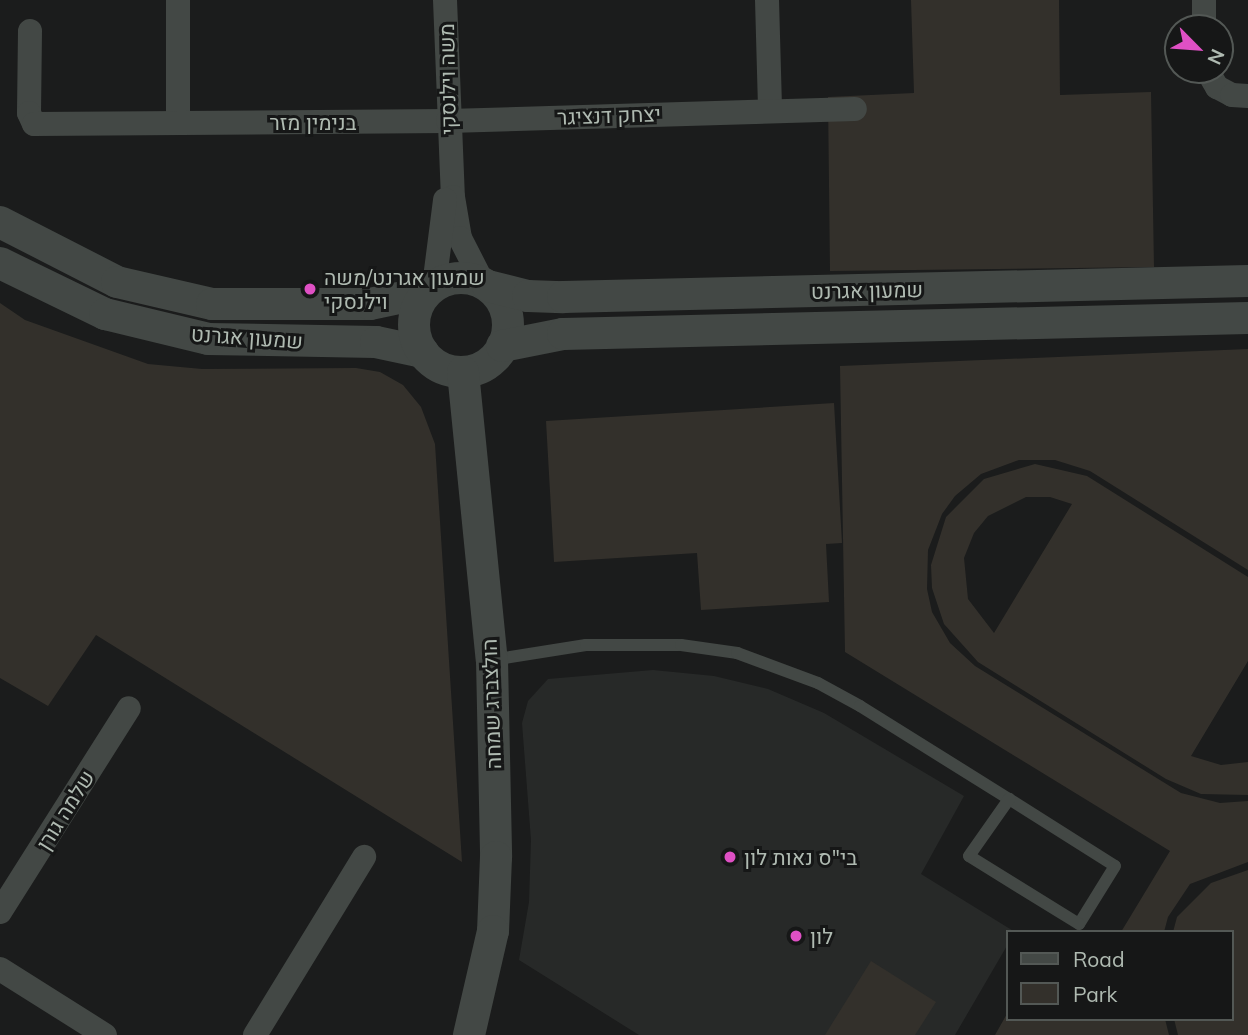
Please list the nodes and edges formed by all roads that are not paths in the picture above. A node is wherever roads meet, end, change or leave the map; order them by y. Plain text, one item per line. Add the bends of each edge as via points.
1 (178, 0) edge
2 (445, 0) edge
3 (767, 0) edge
4 (30, 31) dead end
5 (1215, 84) edge
6 (1248, 96) edge
7 (855, 109) dead end
8 (770, 110) junction
9 (448, 121) junction
10 (178, 123) junction
11 (449, 158) junction
12 (0, 222) edge
13 (0, 263) edge
14 (1248, 281) edge
15 (486, 285) junction
16 (431, 289) junction
17 (1248, 318) edge
18 (502, 346) junction
19 (423, 352) junction
20 (463, 372) junction
21 (492, 660) junction
22 (129, 708) dead end
23 (1009, 799) junction
24 (364, 857) dead end
25 (0, 912) edge
26 (0, 968) edge
27 (105, 1035) edge
28 (255, 1035) edge
29 (469, 1035) edge

1 - 10 street
2 - 9 street, משה וילנסקי
3 - 8 street
4 - 10 street, בנימין מזר via 29,113 33,124
5 - 6 street
7 - 8 street, יצחק דנציגר
8 - 9 street, יצחק דנציגר
9 - 10 street, בנימין מזר
9 - 11 street, משה וילנסקי
11 - 15 street, משה וילנסקי via 460,238
11 - 16 street, משה וילנסקי
12 - 16 street, שמעון אגרנט via 117,282 212,304 370,304
13 - 19 street, שמעון אגרנט via 105,314 208,339 376,342
14 - 15 street, שמעון אגרנט via 563,297 528,296
15 - 16 street via 456,278
15 - 18 street via 506,313
16 - 19 street via 414,321
17 - 18 street, שמעון אגרנט via 563,334
18 - 20 street via 486,364
19 - 20 street via 441,367
20 - 21 street, הולצברג שמחה
21 - 23 lane via 632,642 737,653 818,682
21 - 29 street, הולצברג שמחה via 493,931
22 - 25 street, שלמה גורן
23 - 23 lane via 969,856 1079,924 1115,866
24 - 28 street
26 - 27 street

